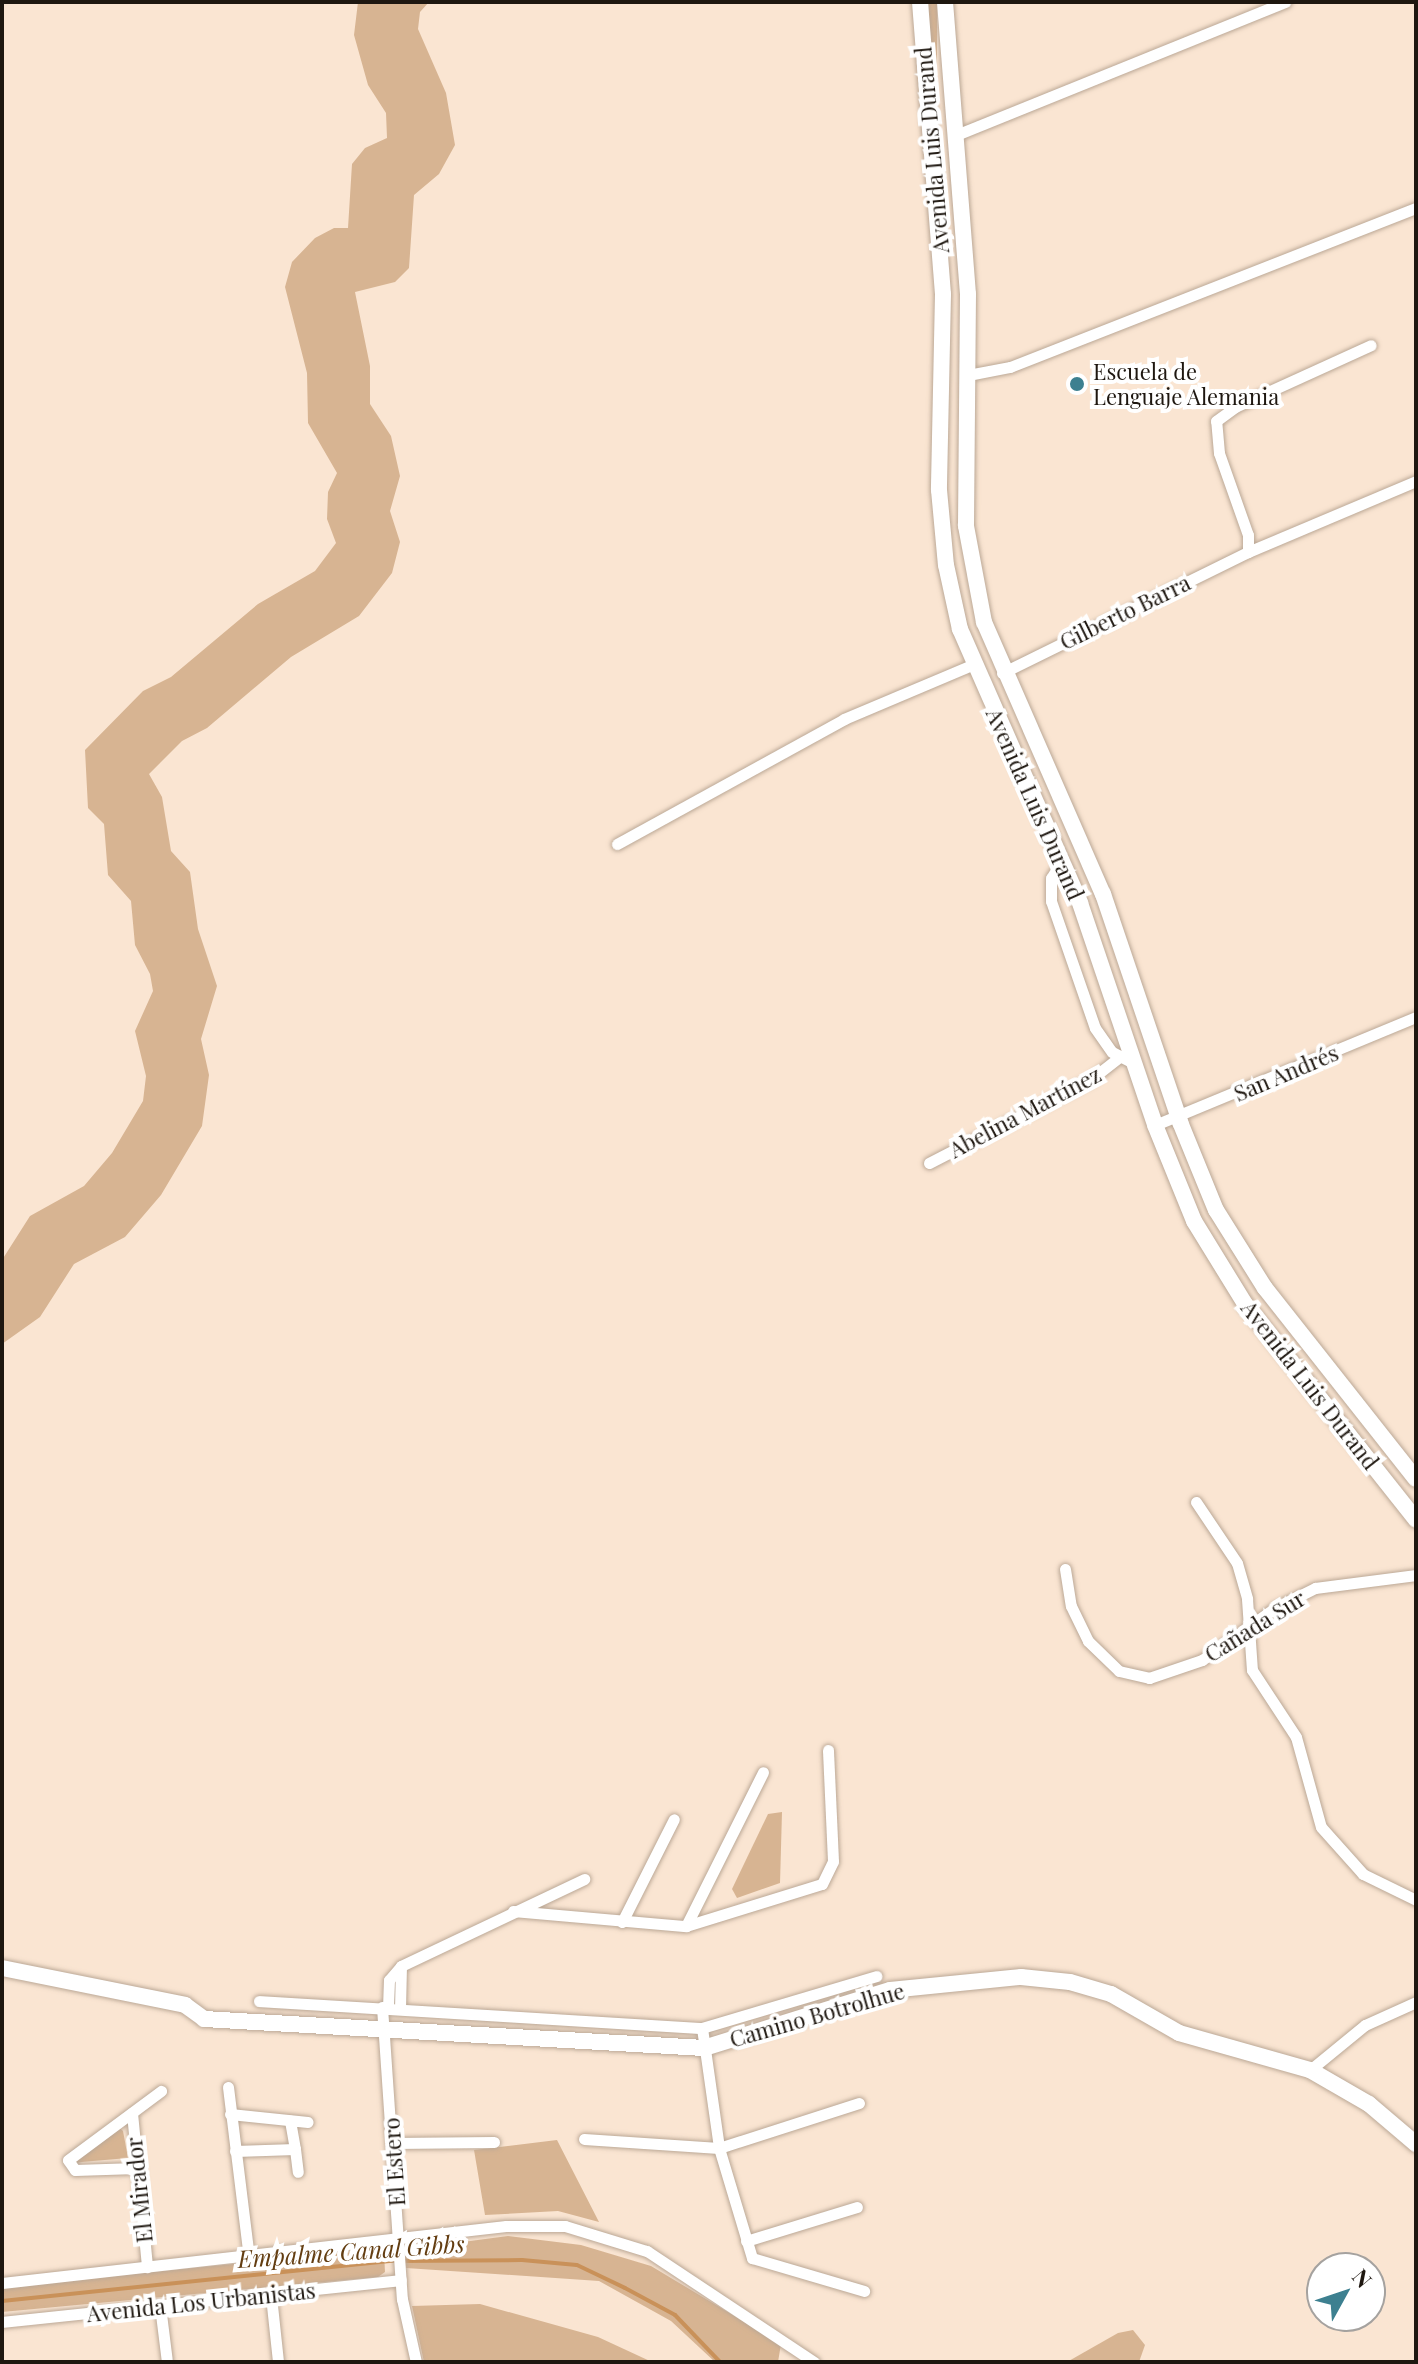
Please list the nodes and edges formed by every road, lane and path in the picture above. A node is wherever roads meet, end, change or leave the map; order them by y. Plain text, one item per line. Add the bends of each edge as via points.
1 (920, 2) edge
2 (945, 2) edge
3 (1285, 2) edge
4 (956, 135) junction
5 (1416, 208) edge
6 (1371, 345) dead end
7 (968, 375) junction
8 (1416, 481) edge
9 (1248, 552) junction
10 (972, 665) junction
11 (1002, 673) junction
12 (617, 844) dead end
13 (1063, 859) junction
14 (1096, 874) junction
15 (1416, 1017) edge
16 (1153, 1036) junction
17 (1119, 1057) junction
18 (1136, 1064) junction
19 (1179, 1117) junction
20 (1155, 1125) junction
21 (929, 1163) dead end
22 (1416, 1479) edge
23 (1196, 1502) dead end
24 (1416, 1520) edge
25 (1065, 1569) dead end
26 (1416, 1575) edge
27 (1248, 1630) junction
28 (828, 1750) dead end
29 (763, 1772) dead end
30 (674, 1819) dead end
31 (584, 1879) dead end
32 (1416, 1900) edge
33 (513, 1911) junction
34 (622, 1922) junction
35 (686, 1926) junction
36 (401, 1966) junction
37 (2, 1968) edge
38 (876, 1976) dead end
39 (259, 2001) dead end
40 (1416, 2002) edge
41 (390, 2008) junction
42 (702, 2028) junction
43 (382, 2030) junction
44 (704, 2048) junction
45 (1310, 2070) junction
46 (228, 2087) dead end
47 (161, 2091) dead end
48 (859, 2103) dead end
49 (132, 2113) junction
50 (230, 2114) junction
51 (290, 2120) junction
52 (308, 2122) dead end
53 (584, 2139) dead end
54 (494, 2142) dead end
55 (393, 2143) junction
56 (1416, 2144) edge
57 (719, 2148) junction
58 (295, 2149) junction
59 (235, 2151) junction
60 (136, 2168) junction
61 (298, 2172) dead end
62 (857, 2207) dead end
63 (746, 2241) junction
64 (399, 2243) junction
65 (249, 2257) junction
66 (147, 2267) junction
67 (400, 2275) junction
68 (2, 2283) edge
69 (864, 2291) dead end
70 (271, 2296) junction
71 (160, 2306) junction
72 (2, 2322) edge
73 (167, 2362) edge
74 (278, 2362) edge
75 (416, 2362) edge
76 (814, 2362) edge

1 - 10 street, Avenida Luis Durand via 942,281 941,528 952,597
2 - 4 street, Avenida Luis Durand
3 - 4 street
4 - 7 street, Avenida Luis Durand
5 - 7 street via 1010,367
6 - 9 street via 1235,407 1216,421 1219,453 1248,535
7 - 11 street, Avenida Luis Durand via 966,526 976,592
8 - 9 street, Gilberto Barra
9 - 11 street, Gilberto Barra
10 - 12 street via 844,719
10 - 13 street, Avenida Luis Durand
11 - 14 street, Avenida Luis Durand
13 - 14 street via 1079,861
13 - 17 street via 1051,878 1051,901 1095,1028
13 - 18 street, Avenida Luis Durand
14 - 16 street, Avenida Luis Durand
15 - 19 street, San Andrés
16 - 18 street via 1152,1054
16 - 19 street, Avenida Luis Durand
17 - 18 street
17 - 21 street, Abelina Martínez via 1090,1080
18 - 20 street, Avenida Luis Durand
19 - 20 street, San Andrés
19 - 22 street, Avenida Luis Durand via 1238,1249
20 - 24 street, Avenida Luis Durand via 1194,1221 1231,1284
23 - 27 street via 1237,1563
25 - 27 street, Cañada Sur via 1080,1628 1108,1662 1129,1675 1168,1674 1202,1660
26 - 27 street, Cañada Sur via 1315,1588 1275,1608
27 - 32 street via 1252,1670 1296,1737 1310,1803 1321,1827 1363,1874
28 - 35 street via 833,1861 827,1879
29 - 35 street
30 - 34 street
31 - 33 street
33 - 34 street
33 - 36 street
34 - 35 street
36 - 41 street
36 - 41 street via 389,1980
37 - 43 street, Camino Botrolhue via 185,2005 204,2019
38 - 42 street, Camino Botrolhue
39 - 41 street, Camino Botrolhue
40 - 45 street via 1365,2025
41 - 42 street, Camino Botrolhue
41 - 43 street, El Estero
42 - 44 street, Camino Botrolhue
43 - 44 street, Camino Botrolhue
43 - 55 street, El Estero
44 - 45 street, Camino Botrolhue via 890,1990 1021,1977 1090,1985 1179,2033
44 - 57 street
45 - 56 street, Camino Botrolhue via 1369,2104
46 - 50 street
47 - 49 street
48 - 57 street
49 - 60 street, El Mirador
49 - 60 street via 68,2160 75,2170
50 - 51 street
50 - 59 street
51 - 52 street
51 - 58 street
53 - 57 street
54 - 55 street
55 - 64 street, El Estero
57 - 63 street
58 - 59 street
58 - 61 street
59 - 65 street
60 - 66 street, El Mirador
62 - 63 street
63 - 69 street via 758,2263
64 - 65 street, Avenida Los Urbanistas
64 - 67 street, El Estero
64 - 76 street, Avenida Los Urbanistas via 526,2225 606,2235 666,2262
65 - 66 street, Avenida Los Urbanistas
66 - 68 street, Avenida Los Urbanistas
67 - 70 street, Avenida Los Urbanistas
67 - 75 street, El Estero
70 - 71 street, Avenida Los Urbanistas
70 - 74 street
71 - 72 street, Avenida Los Urbanistas
71 - 73 street

